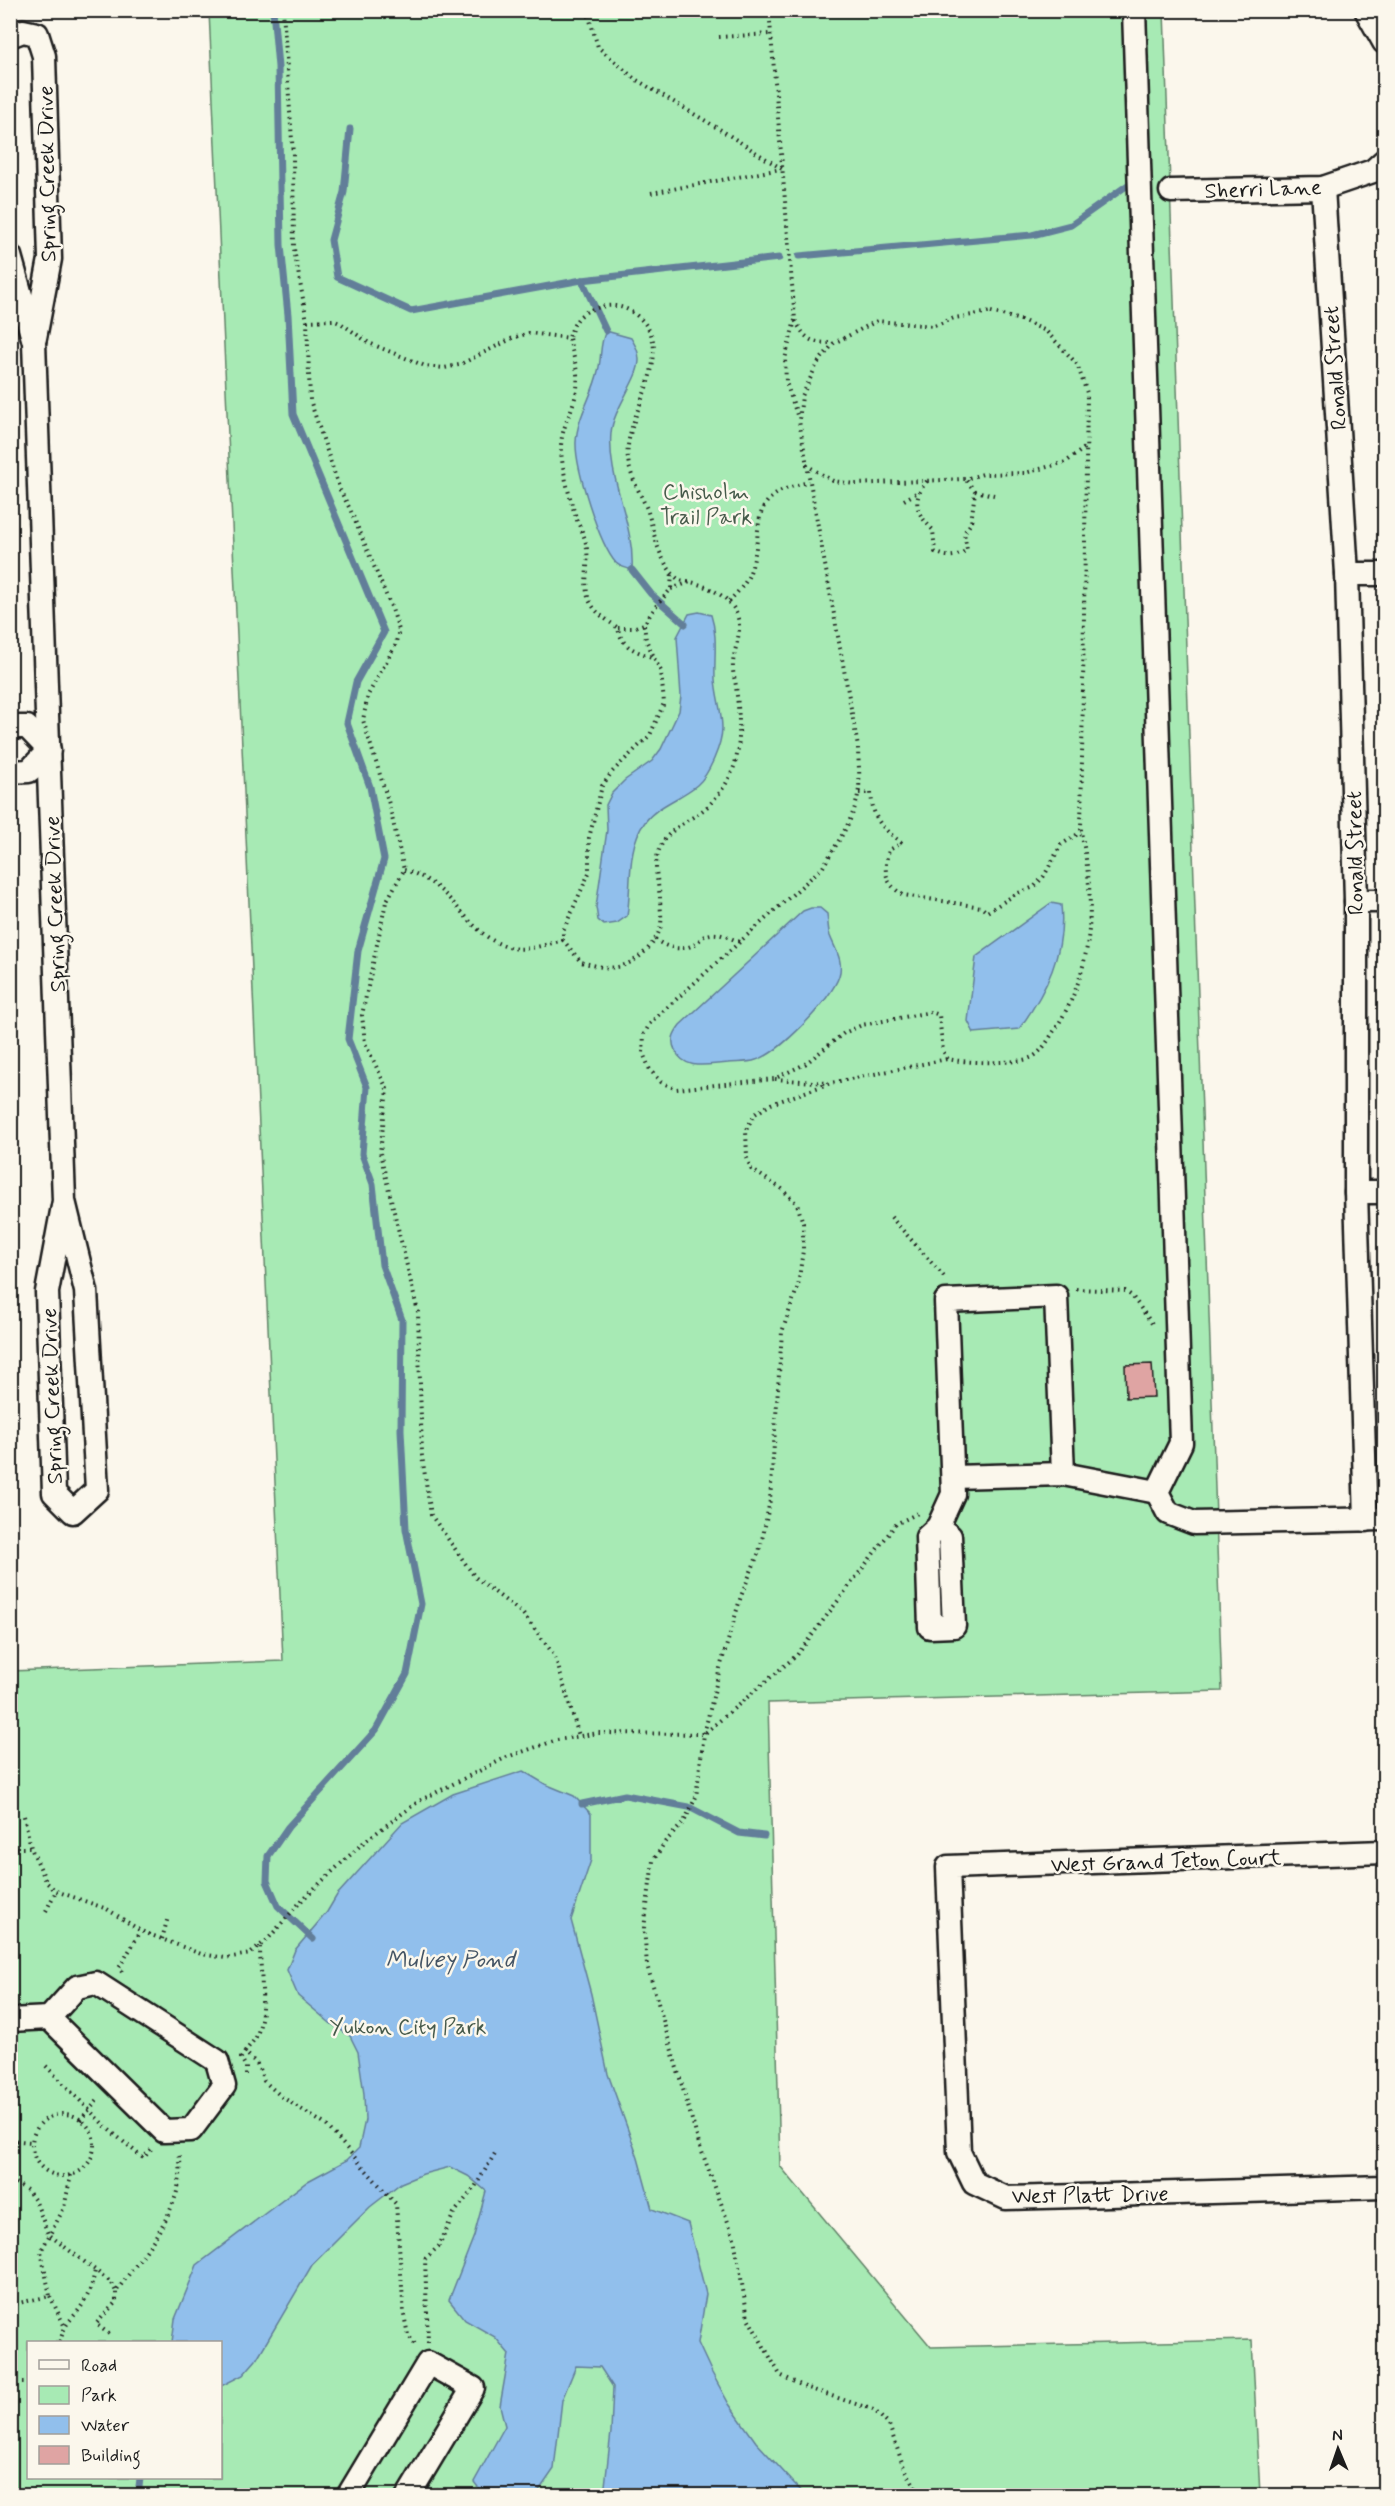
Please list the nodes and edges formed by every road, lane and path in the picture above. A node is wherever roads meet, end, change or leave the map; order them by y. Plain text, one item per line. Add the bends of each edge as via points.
1 (283, 10) edge
2 (587, 10) edge
3 (769, 10) edge
4 (1134, 10) edge
5 (1366, 10) edge
6 (770, 34) junction
7 (10, 36) edge
8 (719, 37) dead end
9 (1384, 42) edge
10 (1384, 161) edge
11 (782, 169) junction
12 (1323, 188) junction
13 (1171, 191) dead end
14 (651, 193) dead end
15 (10, 256) edge
16 (795, 320) junction
17 (307, 321) junction
18 (569, 338) junction
19 (34, 342) junction
20 (834, 343) junction
21 (799, 421) junction
22 (1087, 446) junction
23 (806, 465) junction
24 (965, 479) junction
25 (927, 481) junction
26 (809, 482) junction
27 (975, 491) junction
28 (918, 492) junction
29 (994, 495) dead end
30 (904, 500) dead end
31 (672, 570) junction
32 (1347, 573) junction
33 (1384, 574) edge
34 (692, 582) junction
35 (671, 589) junction
36 (729, 601) junction
37 (644, 624) junction
38 (618, 628) junction
39 (654, 658) junction
40 (10, 727) edge
41 (48, 750) junction
42 (10, 772) edge
43 (858, 793) junction
44 (1081, 832) junction
45 (404, 870) junction
46 (1384, 900) edge
47 (1356, 901) junction
48 (655, 939) junction
49 (563, 940) junction
50 (740, 942) junction
51 (948, 1059) junction
52 (774, 1079) junction
53 (831, 1083) junction
54 (1356, 1192) junction
55 (1384, 1192) edge
56 (64, 1201) junction
57 (891, 1217) dead end
58 (1056, 1296) junction
59 (948, 1300) junction
60 (1154, 1328) dead end
61 (1063, 1474) junction
62 (953, 1477) junction
63 (1157, 1492) junction
64 (1375, 1519) edge
65 (942, 1520) joint
66 (704, 1734) junction
67 (579, 1736) junction
68 (24, 1816) dead end
69 (10, 1848) edge
70 (31, 1848) junction
71 (1384, 1852) edge
72 (948, 1867) joint
73 (56, 1891) junction
74 (46, 1911) dead end
75 (168, 1917) dead end
76 (141, 1931) junction
77 (162, 1939) junction
78 (260, 1946) junction
79 (123, 1975) dead end
80 (49, 2018) junction
81 (10, 2020) edge
82 (245, 2052) junction
83 (46, 2066) dead end
84 (246, 2080) dead end
85 (105, 2093) dead end
86 (90, 2109) junction
87 (80, 2120) junction
88 (10, 2140) edge
89 (32, 2142) junction
90 (156, 2145) dead end
91 (497, 2150) dead end
92 (186, 2152) dead end
93 (172, 2153) dead end
94 (179, 2153) junction
95 (71, 2175) junction
96 (10, 2180) edge
97 (1384, 2187) edge
98 (48, 2234) junction
99 (95, 2269) junction
100 (116, 2292) junction
101 (50, 2296) junction
102 (10, 2305) edge
103 (64, 2325) junction
104 (109, 2334) dead end
105 (60, 2341) edge
106 (429, 2363) junction
107 (10, 2383) edge
108 (27, 2384) edge
109 (348, 2496) edge
110 (408, 2496) edge
111 (924, 2496) edge

1 - 17 path via 293,155 294,249
2 - 11 path via 598,47 635,79
3 - 6 path
4 - 63 street via 1181,1443
5 - 9 street
6 - 8 path
6 - 11 path
7 - 19 street, Spring Creek Drive via 22,32 37,34 44,56 50,259
10 - 12 street, Sherri Lane via 1373,171
11 - 14 path
11 - 16 path
12 - 13 street, Sherri Lane
12 - 32 street, Ronald Street
15 - 19 street, Spring Creek Drive
16 - 20 path via 804,336 816,343
16 - 21 path via 785,360 786,382
17 - 18 path via 333,320 369,344 425,366 444,368 529,333
17 - 45 path via 313,414 340,490 399,630 395,646 368,695 363,720
18 - 31 path via 574,322 587,311 616,305 642,319 650,334 654,354 652,375 628,436 628,458 658,546
18 - 38 path via 577,363 577,387 562,434 561,452 587,549 589,598 597,611
19 - 41 street, Spring Creek Drive
20 - 21 path via 817,364 802,396
20 - 22 path via 877,321 934,326 991,312 1024,321 1046,331 1077,364 1087,393
21 - 23 path
22 - 24 path via 1066,462 1026,473 983,474
22 - 44 path
23 - 25 path via 832,482
23 - 26 path
24 - 25 path
24 - 27 path
25 - 28 path
26 - 36 path via 786,487 764,506 749,576
26 - 43 path via 858,747
27 - 28 path via 970,523 964,533 966,550 947,557 935,552 933,530 916,505
27 - 29 path
28 - 30 path
31 - 34 path via 678,579
31 - 35 path
32 - 33 street
32 - 47 street, Ronald Street
34 - 35 path
34 - 36 path via 713,589
35 - 37 path
36 - 48 path via 736,611 739,629 733,669 740,723 735,762 728,780 709,806 682,822 659,848 656,860 661,925
37 - 38 path
37 - 39 path
38 - 39 path via 627,647
39 - 49 path via 661,671 664,703 658,722 602,786 589,838 589,873 563,931
40 - 41 street via 27,727
41 - 42 street via 29,771
41 - 56 street, Spring Creek Drive
43 - 44 path via 871,793 872,811 878,823 902,843 890,850 884,866 886,880 893,889 903,895 981,907 987,912 1034,887 1061,845
43 - 50 path via 840,842 823,867
44 - 51 path via 1088,865 1090,924 1070,1008 1039,1053 1029,1059 964,1063
45 - 49 path via 420,874 438,886 472,924 495,942 514,949
45 - 67 path via 386,902 362,1015 364,1044 387,1089 380,1153 418,1312 422,1456 431,1515 475,1577 523,1614 555,1656
46 - 47 street
47 - 54 street, Ronald Street
48 - 49 path via 632,961 616,967 581,962
48 - 50 path via 664,946 681,948 695,945 706,935 720,934
50 - 52 path via 651,1022 644,1034 644,1053 650,1070 661,1083 676,1089
51 - 52 path via 943,1051 939,1015 931,1012 862,1025 844,1033 805,1064
51 - 53 path
52 - 53 path
53 - 66 path via 771,1104 755,1114 746,1130 751,1169 797,1204 803,1223 803,1250 798,1286 782,1332 770,1500 764,1531 741,1596
54 - 55 street
54 - 64 street, Ronald Street
56 - 56 street, Spring Creek Drive via 86,1291 98,1490 73,1512 54,1493 47,1292
57 - 59 path via 948,1281
58 - 59 street
58 - 60 path via 1067,1290 1125,1291
58 - 61 street
59 - 62 street
61 - 62 street
61 - 63 street
62 - 65 street via 953,1494
63 - 64 street via 1167,1513 1194,1523
65 - 66 path via 926,1509 896,1524 797,1655
66 - 67 path
66 - 111 path via 696,1797 684,1822 653,1861 644,1928 647,1965 699,2144 735,2238 748,2318 780,2375 874,2410 889,2425 903,2465
67 - 78 path via 507,1757 419,1801 364,1842
68 - 70 path
69 - 70 path
70 - 73 path via 47,1882
71 - 72 street, West Grand Teton Court
72 - 97 street, West Platt Drive via 959,2152 974,2183 1006,2198
73 - 74 path
73 - 76 path via 106,1909
75 - 77 path
76 - 77 path
76 - 79 path via 119,1968
77 - 78 path via 201,1954 226,1958 250,1954
78 - 82 path via 262,2010 256,2037
80 - 80 street via 164,2131 191,2130 224,2086 217,2061 96,1983 77,1987
80 - 81 street
82 - 84 path via 241,2058
82 - 106 path via 258,2064 264,2081 326,2125 396,2204 408,2335
83 - 86 path
85 - 86 path
86 - 87 path
86 - 90 path via 143,2158
87 - 89 path via 58,2114 44,2120
87 - 95 path via 89,2128 94,2147 90,2161
88 - 89 path
89 - 95 path via 33,2156 39,2165 49,2173
91 - 106 path via 454,2213 440,2246 426,2259
92 - 94 path
93 - 94 path
94 - 100 path via 179,2182 164,2221
95 - 98 path via 64,2208
96 - 98 path via 27,2190 36,2202
98 - 99 path
98 - 101 path via 40,2251
99 - 100 path via 112,2283
99 - 103 path via 83,2304
100 - 104 path via 116,2302 96,2324
101 - 102 path
101 - 103 path
103 - 105 path
106 - 109 street
106 - 110 street via 473,2388
107 - 108 path

